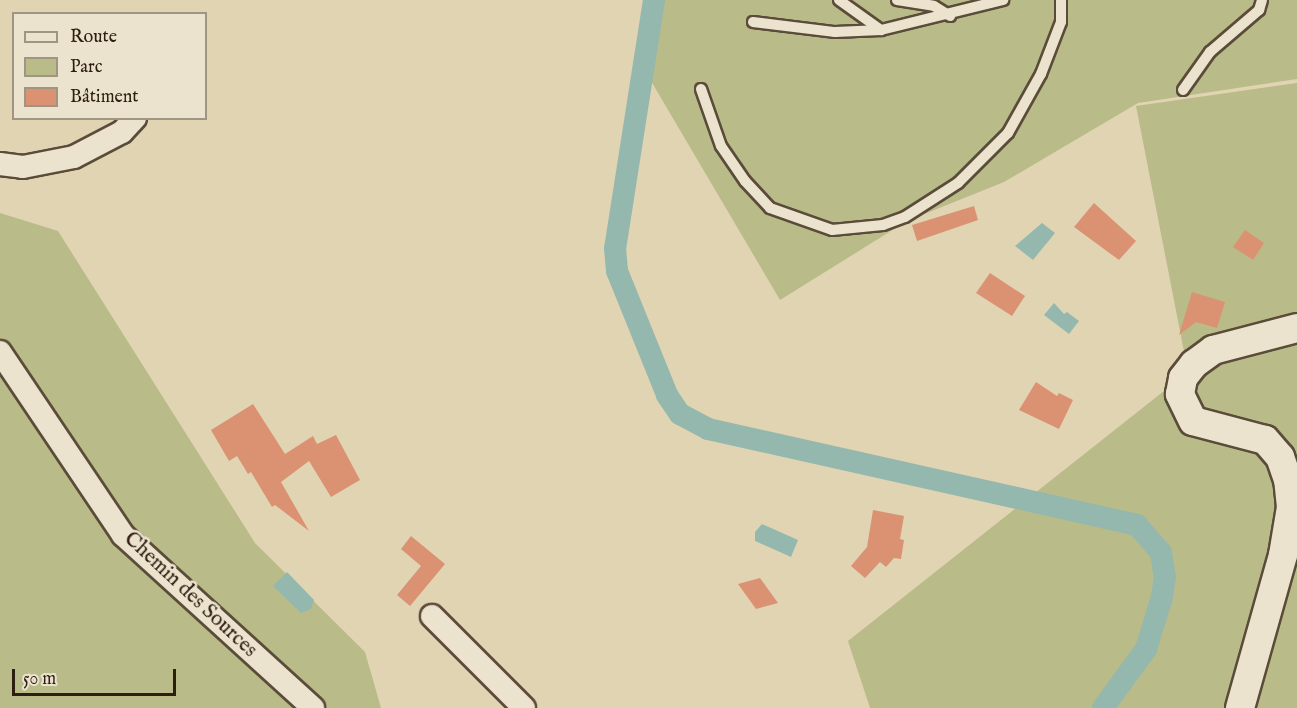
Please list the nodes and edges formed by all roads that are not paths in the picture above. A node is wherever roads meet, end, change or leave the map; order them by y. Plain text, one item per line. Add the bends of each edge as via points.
1 (839, 0) edge
2 (897, 0) edge
3 (1003, 0) edge
4 (1061, 0) edge
5 (1262, 0) edge
6 (950, 16) junction
7 (753, 22) dead end
8 (881, 30) junction
9 (701, 89) dead end
10 (1183, 90) dead end
11 (133, 120) edge
12 (0, 164) edge
13 (1297, 328) edge
14 (0, 352) edge
15 (432, 616) dead end
16 (313, 708) edge
17 (524, 708) edge
18 (1240, 708) edge

1 - 8 lane
2 - 6 lane via 934,6
3 - 6 lane
4 - 9 lane via 1061,22 1041,74 1008,133 958,183 905,217 883,225 832,230 770,208 721,146
5 - 10 lane via 1259,10 1210,52
6 - 8 lane
7 - 8 lane via 836,32
11 - 12 street via 123,132 74,157 23,167
13 - 18 street via 1213,350 1188,371 1180,394 1193,421 1265,440 1280,458 1288,480 1291,507 1283,555
14 - 16 street, Chemin des Sources via 123,535
15 - 17 street

